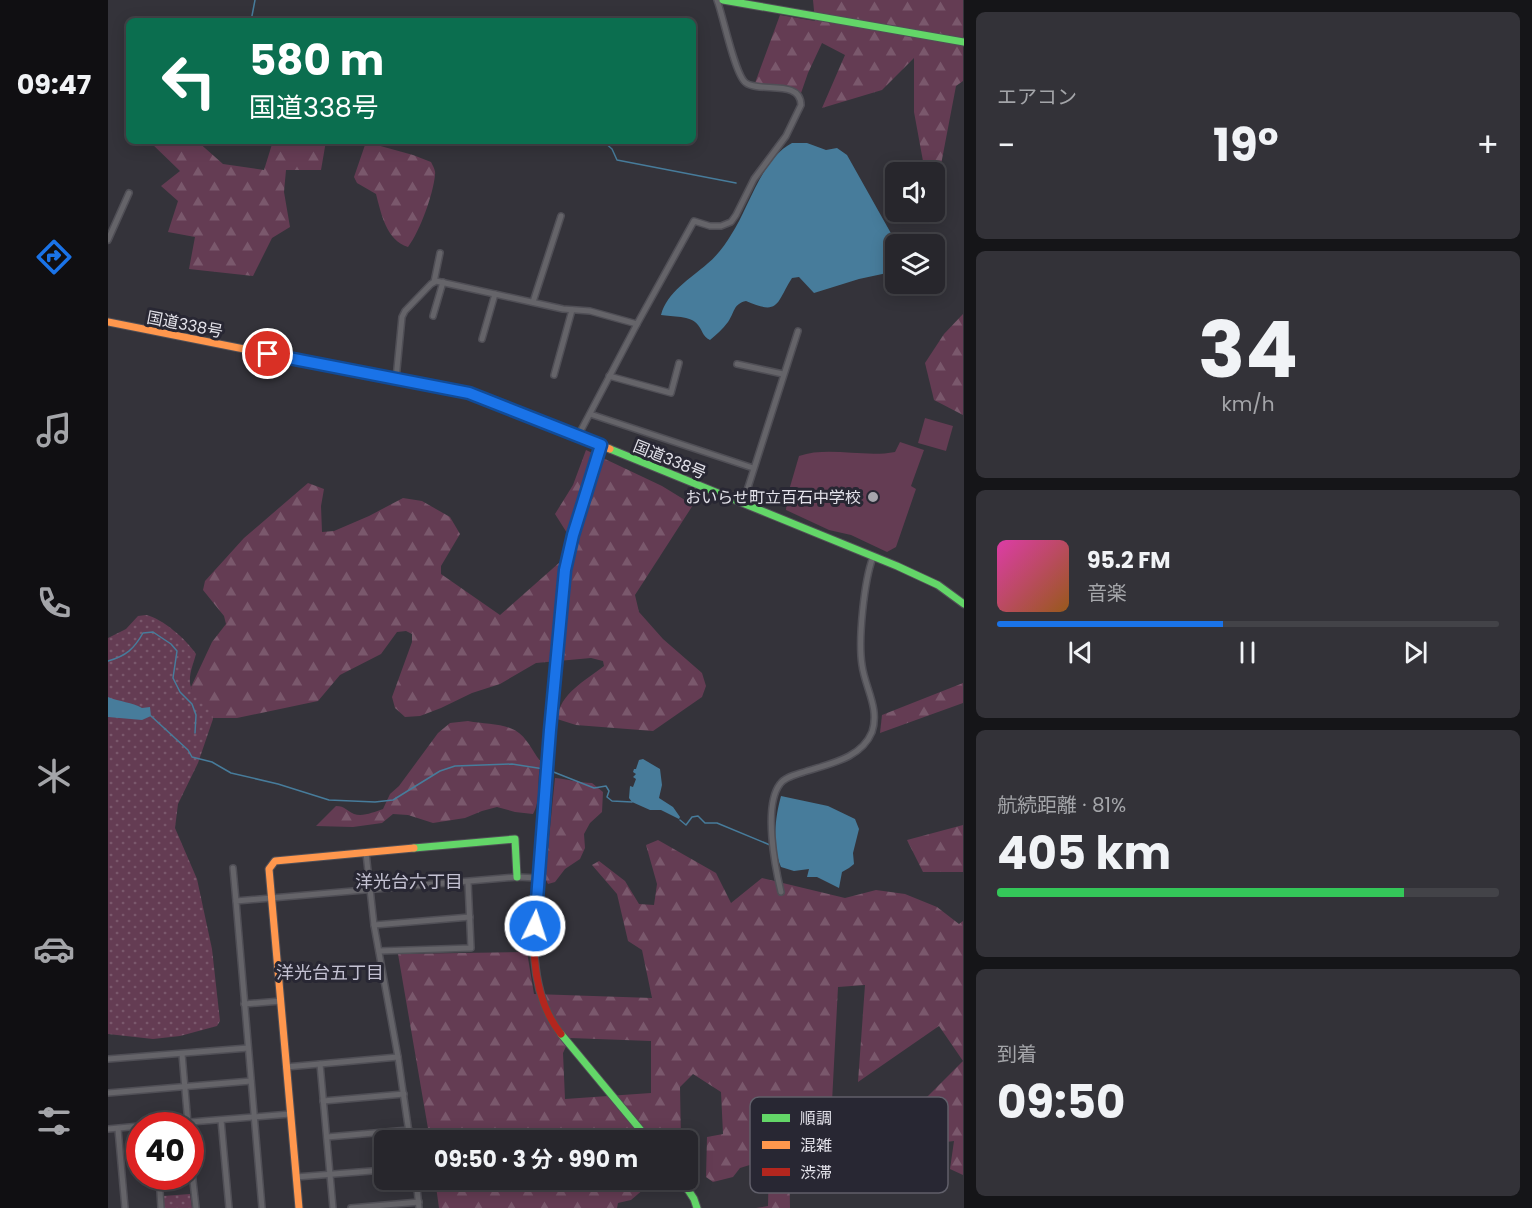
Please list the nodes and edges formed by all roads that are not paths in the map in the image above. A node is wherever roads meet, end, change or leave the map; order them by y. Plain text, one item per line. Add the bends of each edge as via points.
1 (717, 0) edge
2 (723, 0) edge
3 (963, 42) edge
4 (129, 193) dead end
5 (561, 216) dead end
6 (108, 240) edge
7 (441, 253) dead end
8 (434, 282) junction
9 (443, 282) junction
10 (495, 294) junction
11 (533, 302) junction
12 (572, 310) junction
13 (433, 316) dead end
14 (108, 322) edge
15 (637, 324) junction
16 (798, 331) dead end
17 (482, 339) dead end
18 (678, 363) dead end
19 (737, 364) dead end
20 (783, 374) junction
21 (554, 375) dead end
22 (609, 376) junction
23 (396, 379) junction
24 (590, 414) junction
25 (578, 436) junction
26 (601, 445) junction
27 (753, 468) junction
28 (743, 503) junction
29 (873, 557) junction
30 (963, 604) edge
31 (366, 853) junction
32 (233, 868) dead end
33 (517, 877) junction
34 (538, 878) junction
35 (468, 882) junction
36 (370, 889) junction
37 (781, 892) dead end
38 (272, 898) junction
39 (236, 900) junction
40 (470, 917) junction
41 (374, 925) junction
42 (379, 951) junction
43 (281, 1001) junction
44 (244, 1004) junction
45 (248, 1048) junction
46 (182, 1054) junction
47 (398, 1057) junction
48 (108, 1059) edge
49 (320, 1064) junction
50 (286, 1067) junction
51 (251, 1081) junction
52 (185, 1087) junction
53 (108, 1093) edge
54 (404, 1094) junction
55 (323, 1101) junction
56 (187, 1112) edge
57 (290, 1114) junction
58 (254, 1116) junction
59 (221, 1120) junction
60 (204, 1122) edge
61 (126, 1128) edge
62 (108, 1129) edge
63 (118, 1129) junction
64 (409, 1130) edge
65 (641, 1130) edge
66 (374, 1133) edge
67 (327, 1137) junction
68 (374, 1171) edge
69 (331, 1175) junction
70 (296, 1177) junction
71 (160, 1190) edge
72 (194, 1190) edge
73 (417, 1190) edge
74 (688, 1190) edge
75 (419, 1205) edge
76 (125, 1208) edge
77 (161, 1208) edge
78 (196, 1208) edge
79 (229, 1208) edge
80 (262, 1208) edge
81 (299, 1208) edge
82 (333, 1208) edge
83 (351, 1208) edge
84 (697, 1208) edge

1 - 15 street via 742,79 753,86 789,90 797,94 801,105 786,136 754,179 731,222 710,226 694,221
2 - 3 main road
4 - 6 street
5 - 11 street
7 - 8 street
8 - 9 street
8 - 23 street via 402,317
9 - 10 street
9 - 13 street
10 - 11 street
10 - 17 street
11 - 12 street
12 - 15 street
12 - 21 street
14 - 23 main road, 国道338号
15 - 22 street
16 - 20 street
18 - 22 street via 671,393
19 - 20 street
20 - 27 street
22 - 24 street
23 - 25 main road, 国道338号 via 480,396
24 - 25 street
24 - 27 street
25 - 26 main road, 国道338号
26 - 28 main road, 国道338号
26 - 34 main road via 565,570
27 - 28 street
28 - 29 main road, 国道338号
29 - 30 main road, 国道338号 via 925,578
29 - 37 street via 860,646 864,677 874,706 872,732 850,756 786,779 778,787 771,841
31 - 33 main road via 515,839
31 - 36 street
31 - 38 main road via 275,861 269,869
32 - 39 street
33 - 34 street
33 - 35 street
34 - 65 main road via 534,943 544,1004 558,1031
35 - 36 street
35 - 40 street
36 - 38 street
36 - 41 street
38 - 39 street
38 - 43 main road
39 - 44 street
40 - 41 street
40 - 42 street via 471,948
41 - 42 street
42 - 47 street
43 - 44 street
43 - 50 main road
44 - 45 street
45 - 46 street
45 - 51 street
46 - 48 street
46 - 52 street
47 - 49 street
47 - 54 street
49 - 50 street
49 - 55 street
50 - 57 main road
51 - 52 street
51 - 58 street
52 - 53 street
52 - 56 street
54 - 55 street
54 - 64 street
55 - 67 street
57 - 58 street
57 - 70 main road
58 - 59 street
58 - 80 street
59 - 60 street
59 - 79 street
61 - 63 street
62 - 63 street
63 - 76 street
66 - 67 street
67 - 69 street
68 - 69 street
69 - 70 street
69 - 82 street
70 - 81 main road
71 - 77 street
72 - 78 street
73 - 75 street
74 - 84 main road
75 - 83 street

